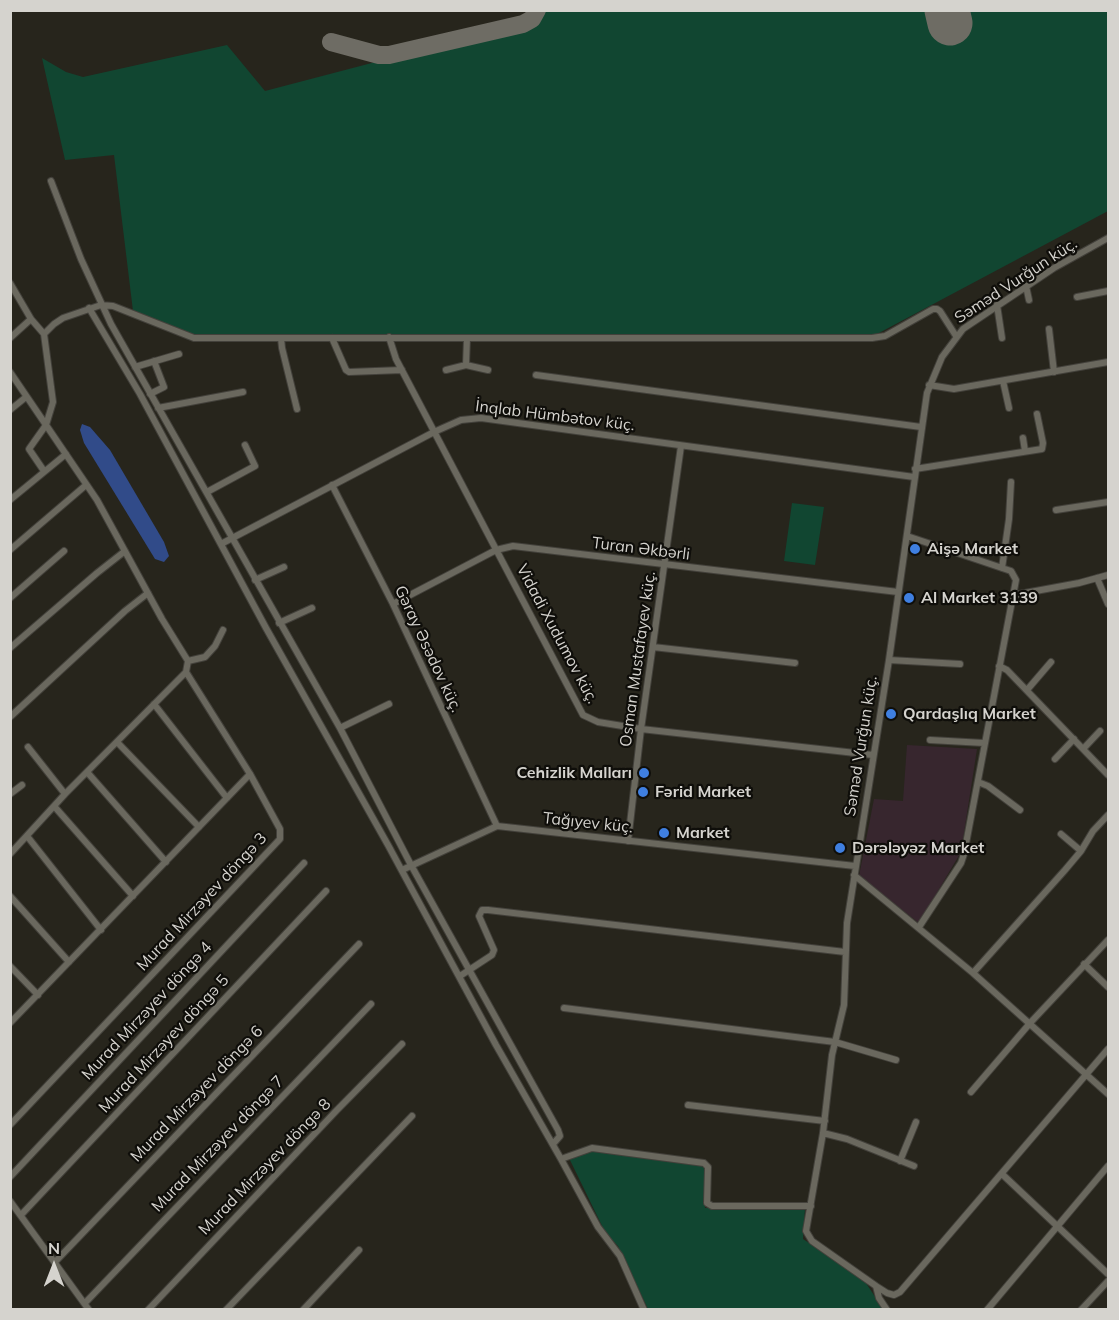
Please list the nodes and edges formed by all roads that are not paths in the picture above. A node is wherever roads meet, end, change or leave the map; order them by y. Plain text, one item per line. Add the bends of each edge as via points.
1 (51, 181) dead end
2 (1108, 238) edge
3 (10, 283) edge
4 (1026, 286) junction
5 (1108, 291) edge
6 (1077, 297) dead end
7 (1029, 300) dead end
8 (101, 305) junction
9 (997, 305) junction
10 (89, 308) junction
11 (31, 320) junction
12 (1049, 329) dead end
13 (44, 334) junction
14 (956, 336) junction
15 (10, 338) edge
16 (281, 338) junction
17 (332, 338) junction
18 (389, 338) junction
19 (467, 338) junction
20 (1002, 338) dead end
21 (179, 354) dead end
22 (154, 361) junction
23 (1108, 362) edge
24 (466, 364) junction
25 (135, 367) junction
26 (402, 370) junction
27 (446, 370) dead end
28 (488, 370) dead end
29 (10, 372) edge
30 (1054, 372) junction
31 (536, 375) dead end
32 (1003, 381) junction
33 (929, 385) junction
34 (243, 392) dead end
35 (150, 394) junction
36 (26, 397) junction
37 (158, 408) junction
38 (1009, 408) dead end
39 (297, 409) dead end
40 (10, 410) edge
41 (1037, 414) dead end
42 (46, 424) junction
43 (921, 427) junction
44 (434, 432) junction
45 (1023, 438) dead end
46 (245, 445) dead end
47 (681, 446) junction
48 (1025, 451) junction
49 (66, 454) junction
50 (915, 469) junction
51 (44, 471) junction
52 (914, 477) junction
53 (1011, 482) dead end
54 (86, 485) junction
55 (332, 485) junction
56 (207, 492) junction
57 (10, 500) edge
58 (1108, 502) edge
59 (1056, 510) dead end
60 (907, 536) junction
61 (232, 538) junction
62 (221, 544) junction
63 (10, 550) edge
64 (64, 550) dead end
65 (496, 550) junction
66 (125, 551) junction
67 (665, 566) junction
68 (284, 567) dead end
69 (1002, 568) junction
70 (1108, 575) edge
71 (1097, 578) junction
72 (255, 580) junction
73 (898, 592) junction
74 (147, 593) junction
75 (1014, 595) junction
76 (10, 597) edge
77 (393, 604) junction
78 (1108, 604) edge
79 (312, 608) dead end
80 (279, 623) junction
81 (223, 630) dead end
82 (653, 647) junction
83 (10, 648) edge
84 (889, 660) junction
85 (188, 661) junction
86 (1051, 662) dead end
87 (795, 663) dead end
88 (960, 664) dead end
89 (999, 666) junction
90 (186, 672) junction
91 (309, 675) junction
92 (296, 681) junction
93 (1027, 690) junction
94 (154, 704) junction
95 (389, 704) dead end
96 (10, 717) edge
97 (340, 729) junction
98 (641, 729) junction
99 (1100, 731) dead end
100 (1074, 738) junction
101 (930, 740) dead end
102 (117, 742) junction
103 (984, 743) junction
104 (28, 747) dead end
105 (1084, 748) junction
106 (873, 755) junction
107 (1055, 759) dead end
108 (87, 772) junction
109 (250, 774) junction
110 (1108, 775) edge
111 (978, 782) junction
112 (21, 785) dead end
113 (10, 794) edge
114 (65, 794) junction
115 (227, 798) junction
116 (54, 806) junction
117 (1020, 810) dead end
118 (1108, 815) edge
119 (497, 826) junction
120 (199, 827) junction
121 (1061, 834) dead end
122 (27, 836) junction
123 (628, 841) junction
124 (1081, 851) junction
125 (10, 854) edge
126 (166, 861) junction
127 (304, 863) dead end
128 (411, 865) junction
129 (855, 866) junction
130 (402, 870) junction
131 (854, 875) junction
132 (326, 891) dead end
133 (10, 896) edge
134 (133, 896) junction
135 (919, 927) junction
136 (101, 930) junction
137 (1108, 940) edge
138 (359, 944) dead end
139 (845, 952) junction
140 (69, 962) junction
141 (1084, 964) junction
142 (10, 966) edge
143 (470, 968) junction
144 (974, 973) junction
145 (460, 976) junction
146 (1108, 987) edge
147 (38, 994) junction
148 (371, 1004) dead end
149 (564, 1008) dead end
150 (1031, 1022) junction
151 (10, 1023) edge
152 (507, 1037) junction
153 (835, 1042) junction
154 (402, 1044) dead end
155 (496, 1045) junction
156 (1108, 1049) edge
157 (896, 1060) dead end
158 (1086, 1073) junction
159 (971, 1092) dead end
160 (1108, 1094) edge
161 (688, 1105) dead end
162 (412, 1116) dead end
163 (825, 1121) junction
164 (916, 1122) dead end
165 (10, 1125) edge
166 (823, 1133) junction
167 (553, 1144) junction
168 (561, 1159) junction
169 (900, 1161) junction
170 (914, 1166) dead end
171 (1108, 1166) edge
172 (1002, 1174) junction
173 (10, 1177) edge
174 (10, 1201) edge
175 (811, 1206) junction
176 (21, 1215) junction
177 (1057, 1225) junction
178 (359, 1250) dead end
179 (55, 1262) junction
180 (1108, 1274) edge
181 (1108, 1281) edge
182 (876, 1286) junction
183 (86, 1307) edge
184 (148, 1310) edge
185 (226, 1310) edge
186 (303, 1310) edge
187 (644, 1310) edge
188 (887, 1310) edge
189 (987, 1310) edge
190 (1081, 1310) edge

1 - 8 street
2 - 4 street, Səməd Vurğun küç.
3 - 11 street
4 - 7 street
4 - 9 street, Səməd Vurğun küç.
5 - 6 street
8 - 10 street
8 - 16 street via 113,306 194,338
8 - 25 street
9 - 14 street, Səməd Vurğun küç.
9 - 20 street
10 - 13 street via 63,318
10 - 62 street
11 - 13 street
11 - 15 street
12 - 30 street
13 - 42 street via 53,402
14 - 19 street via 940,311 933,309 885,336 873,338
14 - 33 street, Səməd Vurğun küç.
16 - 17 street
16 - 39 street
17 - 18 street
17 - 26 street via 349,372
18 - 19 street
18 - 26 street, Vidadi Xudumov küç.
19 - 24 street
21 - 22 street
22 - 25 street
22 - 35 street via 164,387
23 - 30 street
24 - 27 street
24 - 28 street
25 - 35 street
26 - 44 street, Vidadi Xudumov küç.
29 - 36 street
30 - 32 street
31 - 43 street
32 - 33 street via 954,389
32 - 38 street
33 - 43 street, Səməd Vurğun küç.
34 - 37 street
35 - 37 street
36 - 40 street
36 - 42 street
37 - 56 street
41 - 48 street via 1043,447
42 - 49 street
42 - 51 street via 29,449
43 - 50 street, Səməd Vurğun küç.
44 - 47 street, İnqlab Hümbətov küç. via 461,420 481,418
44 - 55 street, İnqlab Hümbətov küç.
44 - 65 street, Vidadi Xudumov küç.
45 - 48 street
46 - 56 street via 254,463 252,469
47 - 52 street, İnqlab Hümbətov küç.
47 - 67 street, Osman Mustafayev küç.
48 - 50 street
49 - 51 street
49 - 54 street
50 - 52 street, Səməd Vurğun küç.
51 - 57 street
52 - 60 street, Səməd Vurğun küç.
53 - 69 street
54 - 63 street
54 - 66 street
55 - 61 street, İnqlab Hümbətov küç.
55 - 77 street, Gəray Əsədov küç.
56 - 61 street
58 - 59 street
60 - 69 street
60 - 73 street, Səməd Vurğun küç.
61 - 62 street, İnqlab Hümbətov küç.
61 - 72 street
62 - 92 street
64 - 76 street
65 - 67 street, Turan Əkbərli via 513,546
65 - 77 street, Turan Əkbərli
65 - 98 street, Vidadi Xudumov küç. via 583,715 597,722
66 - 74 street
66 - 83 street
67 - 73 street, Turan Əkbərli
67 - 82 street, Osman Mustafayev küç.
68 - 72 street
69 - 75 street via 1014,574
70 - 71 street
71 - 75 street
71 - 78 street
72 - 80 street
73 - 84 street, Səməd Vurğun küç.
74 - 85 street
74 - 96 street
75 - 89 street
77 - 119 street, Gəray Əsədov küç.
79 - 80 street
80 - 91 street
81 - 85 street via 205,657
82 - 87 street
82 - 98 street, Osman Mustafayev küç.
84 - 88 street
84 - 106 street, Səməd Vurğun küç.
85 - 90 street
86 - 93 street
89 - 93 street
89 - 103 street
90 - 94 street
90 - 109 street, Murad Mirzəyev döngə 3
91 - 92 street
91 - 97 street
92 - 130 street
93 - 100 street
94 - 102 street
94 - 115 street
95 - 97 street
97 - 128 street
98 - 106 street, Vidadi Xudumov küç.
98 - 123 street, Osman Mustafayev küç.
99 - 105 street
100 - 105 street
100 - 107 street
101 - 103 street
102 - 108 street
102 - 120 street
103 - 111 street
104 - 114 street
105 - 110 street
106 - 129 street, Səməd Vurğun küç.
108 - 114 street
108 - 126 street
109 - 115 street
109 - 165 street, Murad Mirzəyev döngə 3 via 280,829 280,839
111 - 117 street
111 - 135 street via 961,863
112 - 113 street
114 - 116 street
115 - 120 street
116 - 122 street
116 - 134 street
118 - 124 street
119 - 123 street, Tağıyev küç.
119 - 128 street
120 - 126 street
121 - 124 street
122 - 125 street
122 - 136 street
123 - 129 street, Tağıyev küç.
124 - 144 street
126 - 134 street
127 - 173 street, Murad Mirzəyev döngə 4
128 - 130 street
128 - 143 street
129 - 131 street, Səməd Vurğun küç.
130 - 145 street
131 - 135 street
131 - 139 street, Səməd Vurğun küç.
132 - 176 street, Murad Mirzəyev döngə 5
133 - 140 street
134 - 136 street
135 - 144 street
136 - 140 street
137 - 141 street
138 - 179 street, Murad Mirzəyev döngə 6
139 - 143 street via 482,910 479,916 494,950
139 - 153 street, Səməd Vurğun küç. via 844,1005
140 - 147 street
141 - 146 street
141 - 150 street
142 - 147 street
143 - 145 street
143 - 152 street
144 - 150 street
145 - 155 street
147 - 151 street
148 - 183 street, Murad Mirzəyev döngə 7
149 - 153 street
150 - 158 street
150 - 159 street
152 - 155 street
152 - 167 street via 558,1130 560,1137
153 - 157 street
153 - 163 street, Səməd Vurğun küç.
154 - 184 street, Murad Mirzəyev döngə 8
155 - 167 street
156 - 158 street
158 - 160 street
158 - 172 street
161 - 163 street
162 - 185 street
163 - 166 street, Səməd Vurğun küç.
164 - 169 street
166 - 169 street
166 - 175 street, Səməd Vurğun küç.
167 - 168 street
168 - 175 street via 592,1148 704,1163 708,1167 707,1203 712,1206
168 - 187 street via 597,1227 616,1248
169 - 170 street
171 - 177 street
172 - 177 street
172 - 182 street via 900,1292 894,1295
174 - 176 street
175 - 182 street, Səməd Vurğun küç. via 808,1237
176 - 179 street
177 - 180 street
177 - 189 street
178 - 186 street
179 - 183 street
181 - 190 street
182 - 188 street, Səməd Vurğun küç.

